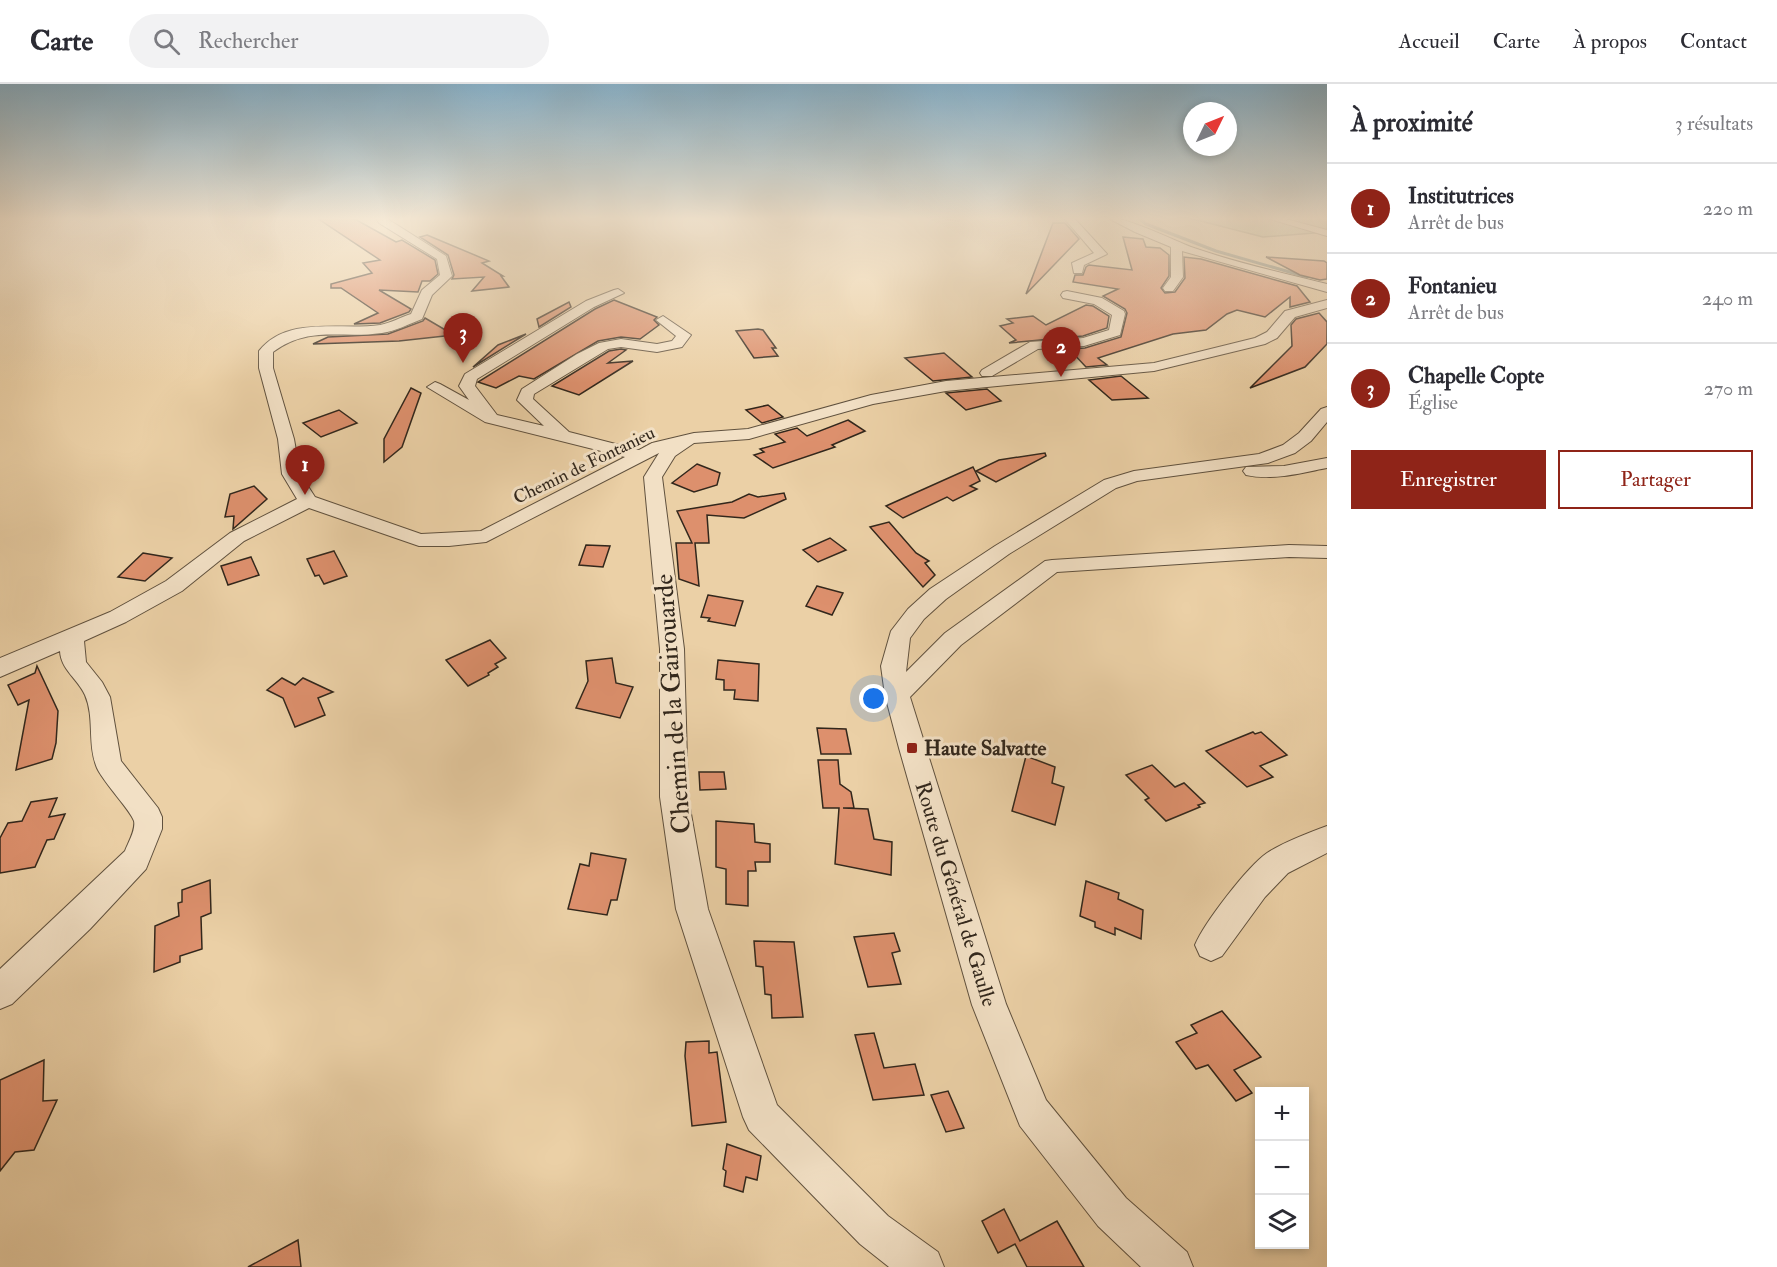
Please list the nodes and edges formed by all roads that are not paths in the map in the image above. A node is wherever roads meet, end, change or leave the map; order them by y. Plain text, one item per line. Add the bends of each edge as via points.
1 (445, 273) edge
2 (1177, 273) edge
3 (1274, 273) edge
4 (1169, 288) dead end
5 (1327, 288) edge
6 (618, 293) dead end
7 (1067, 295) dead end
8 (1327, 304) edge
9 (663, 320) dead end
10 (1116, 371) junction
11 (435, 387) dead end
12 (1327, 412) edge
13 (491, 419) junction
14 (563, 435) junction
15 (694, 438) junction
16 (641, 456) junction
17 (1327, 463) edge
18 (1252, 471) dead end
19 (308, 501) junction
20 (1282, 552) junction
21 (1327, 552) edge
22 (1327, 566) edge
23 (74, 636) junction
24 (0, 668) edge
25 (897, 695) junction
26 (1327, 838) edge
27 (1211, 945) dead end
28 (0, 992) edge
29 (923, 1267) edge
30 (1172, 1267) edge

1 - 19 street via 426,293 417,316 383,329 294,332 266,351 266,368 286,438 291,474
2 - 4 street
3 - 5 street
6 - 13 street via 591,304 470,377 467,386
7 - 10 street via 1098,301 1119,314 1115,332 1084,342 1035,345 987,373 1068,367
8 - 10 street, Chemin de Fontanieu via 1290,314 1272,335 1260,341 1154,367
9 - 14 street via 684,335 680,342 657,348 621,343 604,346 527,392 525,400
10 - 15 street, Chemin de Fontanieu via 946,386 871,400 749,434
11 - 13 street
12 - 25 street, Route du Général de Gaulle via 1289,449 1262,459 1174,470 1110,484 1002,550 938,594 904,629 893,666
13 - 14 street
14 - 16 street
15 - 16 street, Chemin de Fontanieu via 658,447
15 - 29 street, Chemin de la Gairouarde via 668,453 653,477 672,649 674,797 692,909 762,1117 874,1230
16 - 19 street, Chemin de Fontanieu via 486,536 419,540
17 - 18 street via 1284,471
19 - 23 street via 237,537 174,586
20 - 21 street
20 - 22 street via 1294,560
20 - 25 street via 1052,566 953,639
23 - 24 street
23 - 28 street via 72,660 91,683 102,708 105,753 111,770 148,817 148,829 136,860
25 - 30 street, Route du Général de Gaulle via 989,1005 1033,1113 1112,1212
26 - 27 street via 1276,863

